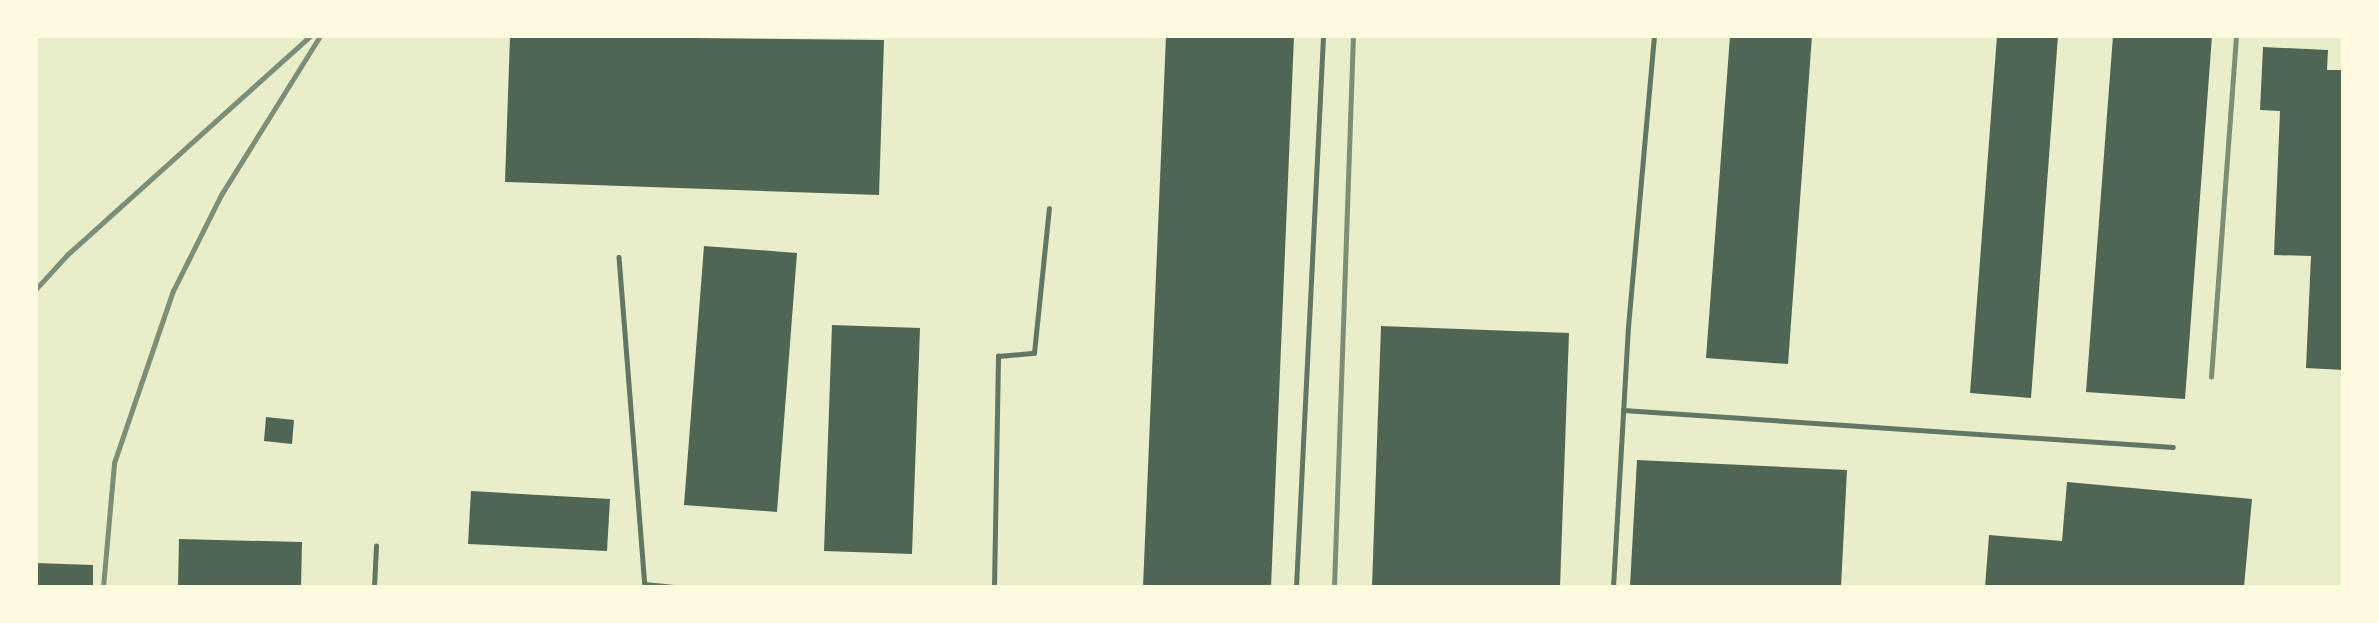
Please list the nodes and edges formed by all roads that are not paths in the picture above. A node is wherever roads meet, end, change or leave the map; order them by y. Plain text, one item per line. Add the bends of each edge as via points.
1 (1323, 36) edge
2 (1654, 36) edge
3 (1049, 209) dead end
4 (620, 257) dead end
5 (1623, 410) junction
6 (2173, 447) dead end
7 (376, 546) dead end
8 (374, 587) edge
9 (674, 587) edge
10 (994, 587) edge
11 (1296, 587) edge
12 (1613, 587) edge

1 - 11 lane
2 - 5 lane
3 - 10 lane via 1034,353 998,356
4 - 9 lane via 645,584
5 - 6 lane
5 - 12 lane
7 - 8 lane

